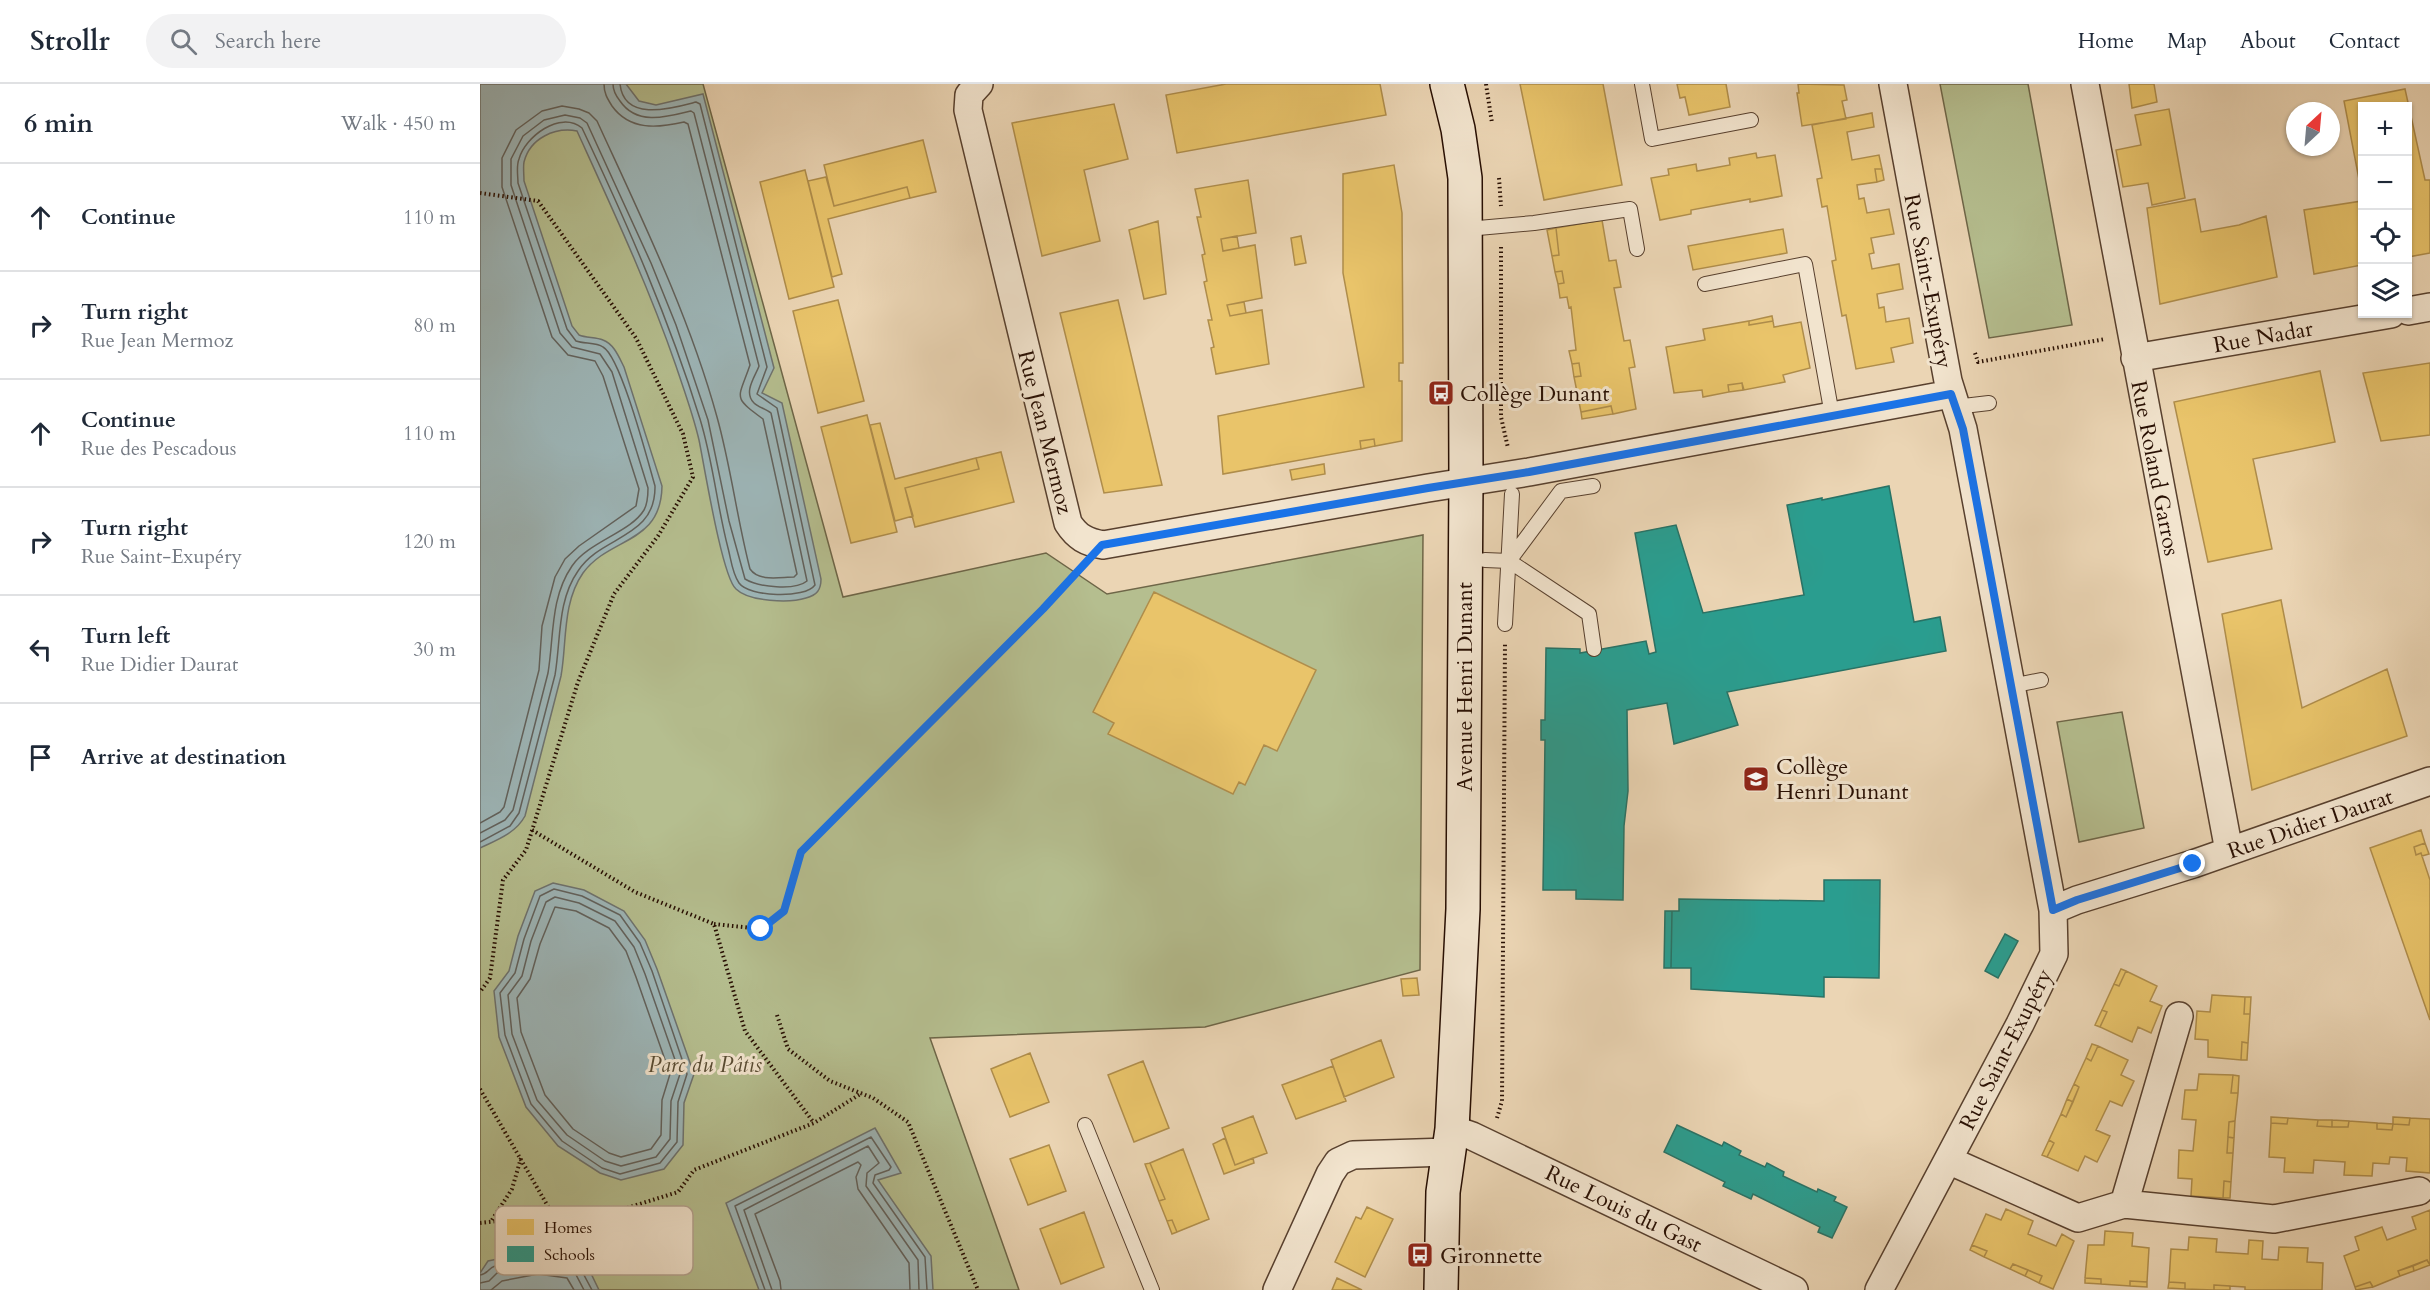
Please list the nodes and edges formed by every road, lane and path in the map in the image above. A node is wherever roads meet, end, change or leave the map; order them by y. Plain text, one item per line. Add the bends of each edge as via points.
1 (979, 84) edge
2 (1447, 84) edge
3 (1642, 84) edge
4 (1893, 84) edge
5 (2085, 84) edge
6 (1751, 120) dead end
7 (480, 193) edge
8 (1467, 229) junction
9 (1501, 238) dead end
10 (1637, 249) dead end
11 (1705, 284) dead end
12 (2430, 307) edge
13 (2412, 310) edge
14 (2359, 318) edge
15 (1972, 344) dead end
16 (2134, 346) junction
17 (1953, 401) junction
18 (1989, 403) dead end
19 (1832, 415) junction
20 (1509, 452) dead end
21 (1466, 482) junction
22 (1593, 486) dead end
23 (1512, 494) dead end
24 (1102, 545) junction
25 (1485, 560) dead end
26 (1509, 561) junction
27 (1505, 624) joint
28 (1594, 649) dead end
29 (2041, 680) dead end
30 (2011, 686) junction
31 (2430, 781) edge
32 (532, 830) junction
33 (2229, 851) junction
34 (2053, 910) junction
35 (714, 924) junction
36 (480, 992) edge
37 (777, 1015) dead end
38 (2179, 1016) dead end
39 (480, 1089) edge
40 (862, 1093) junction
41 (814, 1123) junction
42 (1085, 1125) dead end
43 (1495, 1125) dead end
44 (1450, 1141) junction
45 (521, 1158) junction
46 (1948, 1160) junction
47 (2419, 1191) dead end
48 (2124, 1204) junction
49 (501, 1206) edge
50 (548, 1206) edge
51 (633, 1206) edge
52 (495, 1216) edge
53 (492, 1221) junction
54 (495, 1221) edge
55 (480, 1223) edge
56 (1275, 1282) edge
57 (978, 1290) edge
58 (1152, 1290) edge
59 (1441, 1290) edge
60 (1794, 1290) edge
61 (1879, 1290) edge

1 - 24 street, Rue Jean Mermoz via 969,95 968,110 1068,523 1076,535
2 - 8 street, Avenue Henri Dunant via 1465,178
3 - 6 lane via 1652,139
4 - 17 street, Rue Saint-Exupéry
5 - 16 street, Rue Roland Garros
7 - 32 path via 538,201 636,338 683,434 693,477 658,536 614,594 578,682
8 - 10 lane via 1630,208
8 - 21 street, Avenue Henri Dunant
9 - 20 path via 1501,417
11 - 19 lane via 1805,264
12 - 13 street
14 - 16 street, Rue Nadar
15 - 16 path via 1978,362
16 - 33 street, Rue Roland Garros
17 - 18 lane
17 - 19 street
17 - 30 street, Rue Saint-Exupéry via 1963,429
19 - 21 street
21 - 24 street
21 - 44 street, Avenue Henri Dunant via 1463,909
22 - 26 lane via 1561,488
23 - 26 lane
24 - 35 path via 801,852 784,911 761,929
25 - 26 lane
26 - 27 lane
26 - 28 lane via 1589,614
27 - 43 path via 1502,1101
29 - 30 lane
30 - 34 street, Rue Saint-Exupéry
31 - 33 street, Rue Didier Daurat
32 - 35 path via 635,892
32 - 36 path via 526,850 502,880 490,978
33 - 34 street, Rue Didier Daurat
34 - 46 street, Rue Saint-Exupéry via 2054,954
35 - 41 path via 745,1031
37 - 40 path via 788,1049 830,1081
38 - 48 street
39 - 45 path
40 - 41 path
40 - 57 path via 908,1122
41 - 51 path via 694,1170 678,1192
42 - 58 lane
44 - 56 street via 1353,1155 1338,1162
44 - 59 street, Avenue Henri Dunant via 1443,1192
44 - 60 street, Rue Louis du Gast via 1472,1136
45 - 49 path via 512,1189
45 - 50 path
46 - 48 street via 2078,1218
46 - 61 street, Rue Saint-Exupéry
47 - 48 street via 2274,1219
52 - 53 path
53 - 54 path
53 - 55 path

